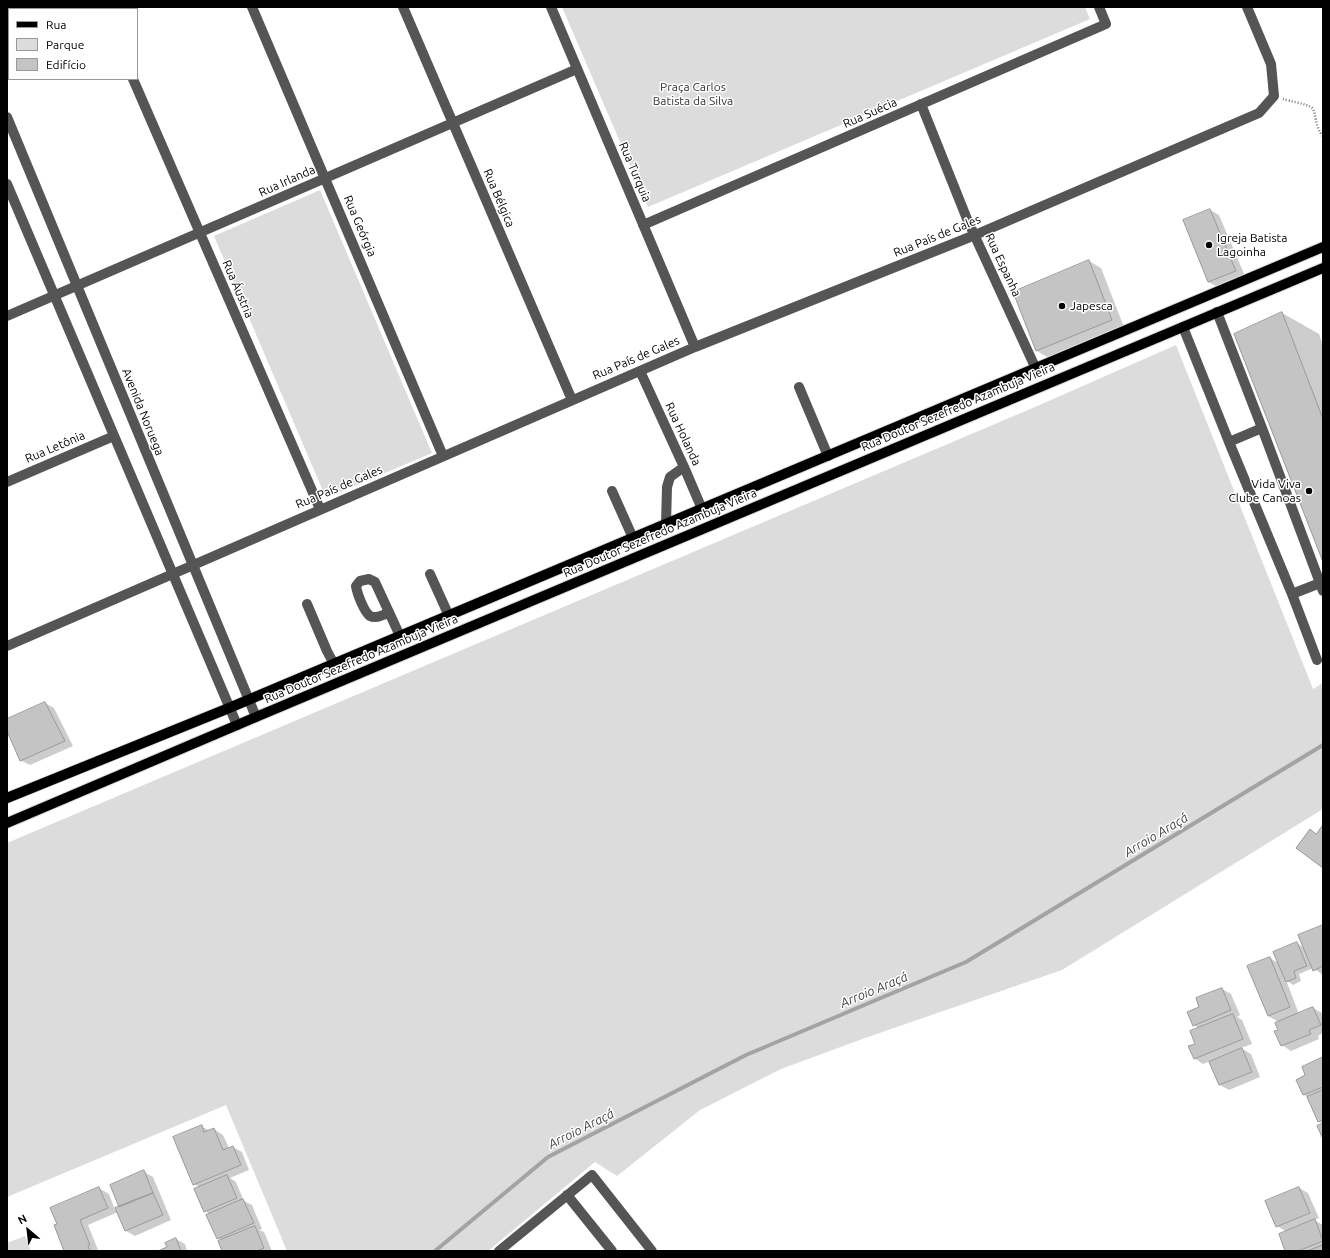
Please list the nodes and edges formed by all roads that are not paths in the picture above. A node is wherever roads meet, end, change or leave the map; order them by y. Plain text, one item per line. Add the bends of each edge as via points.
1 (252, 7) edge
2 (403, 7) edge
3 (551, 7) edge
4 (1099, 7) edge
5 (1247, 7) edge
6 (577, 69) junction
7 (133, 80) edge
8 (921, 104) junction
9 (7, 117) edge
10 (453, 123) junction
11 (325, 178) junction
12 (7, 184) edge
13 (643, 225) junction
14 (200, 233) junction
15 (975, 235) junction
16 (1323, 247) edge
17 (1323, 268) edge
18 (77, 286) junction
19 (54, 296) junction
20 (1217, 312) junction
21 (7, 316) edge
22 (1183, 327) junction
23 (695, 347) junction
24 (1036, 369) junction
25 (640, 371) junction
26 (799, 387) dead end
27 (572, 400) junction
28 (1262, 428) junction
29 (114, 436) junction
30 (1229, 442) junction
31 (444, 456) junction
32 (828, 456) junction
33 (684, 467) junction
34 (7, 482) edge
35 (612, 491) dead end
36 (320, 509) junction
37 (702, 509) junction
38 (666, 524) junction
39 (633, 538) junction
40 (192, 564) junction
41 (172, 573) junction
42 (430, 574) dead end
43 (1321, 587) edge
44 (1292, 594) junction
45 (307, 604) dead end
46 (389, 612) dead end
47 (449, 616) junction
48 (400, 636) junction
49 (7, 646) edge
50 (1317, 660) dead end
51 (334, 664) junction
52 (249, 700) junction
53 (230, 708) junction
54 (256, 717) junction
55 (237, 725) junction
56 (7, 798) edge
57 (7, 823) edge
58 (567, 1195) junction
59 (499, 1251) edge
60 (612, 1251) edge
61 (652, 1251) edge

1 - 11 street, Rua Geórgia
2 - 10 street, Rua Bélgica
3 - 6 street, Rua Turquia
4 - 8 street, Rua Suécia via 1106,24
5 - 15 street, Rua País de Gales via 1271,64 1274,96 1258,113
6 - 10 street, Rua Irlanda
6 - 13 street, Rua Turquia
7 - 14 street, Rua Áustria
8 - 13 street, Rua Suécia
8 - 15 street, Rua Espanha
9 - 18 street, Avenida Noruega
10 - 11 street, Rua Irlanda
10 - 27 street, Rua Bélgica
11 - 14 street, Rua Irlanda
11 - 31 street, Rua Geórgia
12 - 19 street
13 - 23 street, Rua Turquia
14 - 18 street, Rua Irlanda
14 - 36 street, Rua Áustria
15 - 23 street, Rua País de Gales
15 - 24 street, Rua Espanha
16 - 24 main road, Rua Doutor Sezefredo Azambuja Vieira
17 - 20 main road, Rua Doutor Sezefredo Azambuja Vieira
18 - 19 street, Rua Irlanda
18 - 40 street, Avenida Noruega
19 - 21 street, Rua Irlanda
19 - 29 street
20 - 22 main road, Rua Doutor Sezefredo Azambuja Vieira
20 - 28 street
22 - 30 street
22 - 54 main road, Rua Doutor Sezefredo Azambuja Vieira
23 - 25 street, Rua País de Gales
24 - 32 main road, Rua Doutor Sezefredo Azambuja Vieira
25 - 27 street, Rua País de Gales
25 - 33 street, Rua Holanda
26 - 32 street
27 - 31 street, Rua País de Gales
28 - 30 street
28 - 43 street
29 - 34 street, Rua Letônia
29 - 41 street
30 - 44 street
31 - 36 street, Rua País de Gales
32 - 37 main road, Rua Doutor Sezefredo Azambuja Vieira
33 - 37 street, Rua Holanda
33 - 38 street via 670,477 667,487
35 - 39 street
36 - 40 street, Rua País de Gales
37 - 38 main road, Rua Doutor Sezefredo Azambuja Vieira
38 - 39 main road, Rua Doutor Sezefredo Azambuja Vieira
39 - 47 main road, Rua Doutor Sezefredo Azambuja Vieira
40 - 41 street, Rua País de Gales
40 - 52 street, Avenida Noruega
41 - 49 street, Rua País de Gales
41 - 53 street
42 - 47 street
43 - 44 street
44 - 50 street
45 - 51 street
46 - 48 street
47 - 48 main road, Rua Doutor Sezefredo Azambuja Vieira
48 - 51 main road, Rua Doutor Sezefredo Azambuja Vieira
51 - 52 main road, Rua Doutor Sezefredo Azambuja Vieira
52 - 53 main road, Rua Doutor Sezefredo Azambuja Vieira
52 - 54 street, Avenida Noruega
53 - 55 street
53 - 56 main road, Rua Doutor Sezefredo Azambuja Vieira
54 - 55 main road, Rua Doutor Sezefredo Azambuja Vieira
55 - 57 main road, Rua Doutor Sezefredo Azambuja Vieira
58 - 59 street
58 - 60 street
58 - 61 street via 592,1175

